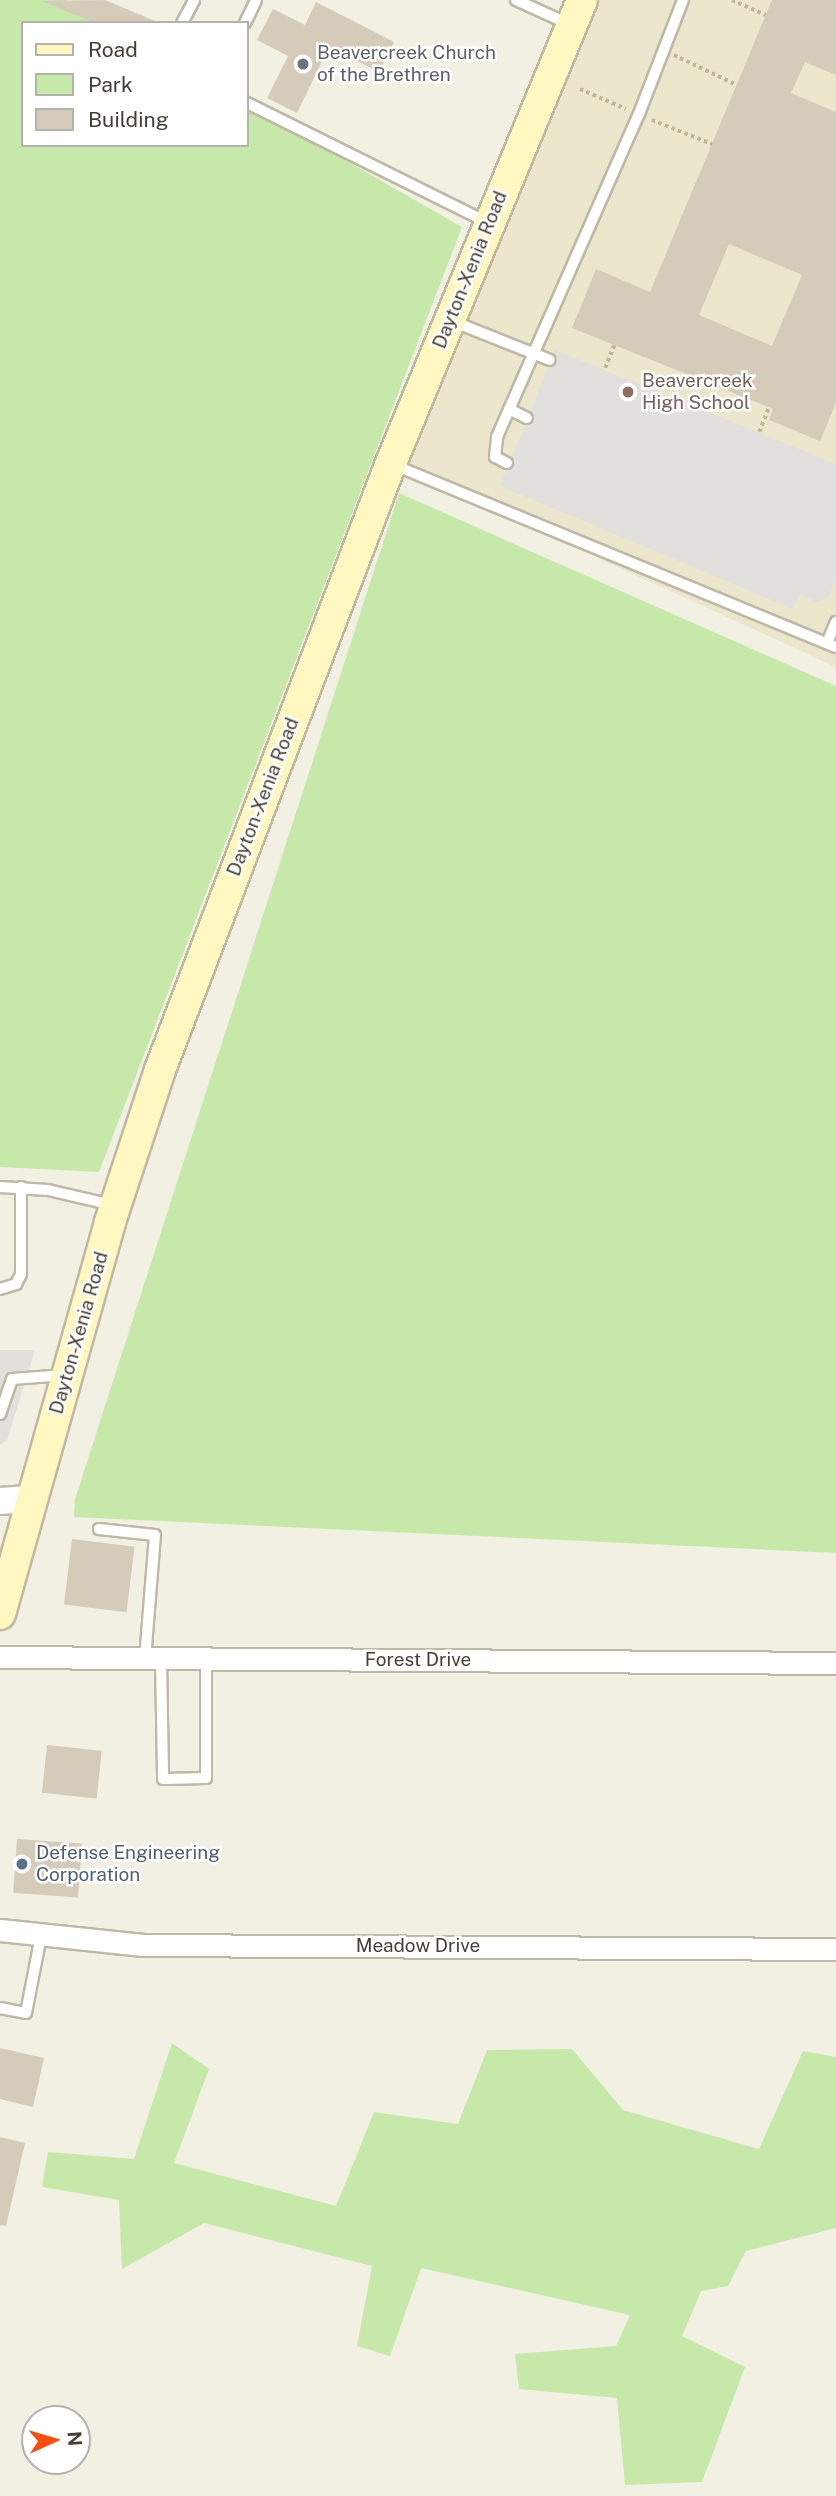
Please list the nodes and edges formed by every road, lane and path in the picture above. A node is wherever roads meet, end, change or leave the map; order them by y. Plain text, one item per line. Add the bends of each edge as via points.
1 (194, 0) edge
2 (257, 0) edge
3 (516, 0) edge
4 (682, 0) edge
5 (732, 0) edge
6 (577, 13) edge
7 (766, 15) dead end
8 (183, 21) edge
9 (246, 21) edge
10 (663, 49) junction
11 (737, 85) dead end
12 (248, 103) edge
13 (490, 223) junction
14 (449, 320) junction
15 (614, 346) dead end
16 (533, 353) junction
17 (550, 360) dead end
18 (605, 368) dead end
19 (769, 407) dead end
20 (509, 409) junction
21 (527, 418) dead end
22 (759, 432) dead end
23 (391, 463) junction
24 (507, 463) dead end
25 (836, 622) edge
26 (831, 645) edge
27 (0, 1187) edge
28 (21, 1187) junction
29 (115, 1206) junction
30 (0, 1289) edge
31 (67, 1374) junction
32 (0, 1414) edge
33 (32, 1499) junction
34 (0, 1501) edge
35 (99, 1529) dead end
36 (0, 1569) edge
37 (1, 1610) edge
38 (0, 1657) edge
39 (153, 1659) junction
40 (206, 1659) junction
41 (836, 1663) edge
42 (0, 1930) edge
43 (41, 1936) junction
44 (836, 1950) edge
45 (0, 2008) edge

1 - 8 lane
2 - 9 lane
3 - 6 lane
4 - 10 lane
5 - 7 path
6 - 13 main road, Dayton-Xenia Road
10 - 11 path
10 - 16 lane
12 - 13 lane
13 - 14 main road, Dayton-Xenia Road
14 - 16 lane
14 - 23 main road, Dayton-Xenia Road
15 - 18 path
16 - 17 lane
16 - 20 lane
19 - 22 path
20 - 21 lane
20 - 24 lane via 494,449 495,457
23 - 26 lane
23 - 29 main road, Dayton-Xenia Road via 165,1057
25 - 26 lane
27 - 28 lane
28 - 29 lane
28 - 30 lane via 20,1274 16,1284
29 - 31 main road, Dayton-Xenia Road
31 - 32 lane via 12,1379
31 - 33 main road, Dayton-Xenia Road
33 - 34 street
33 - 37 main road, Dayton-Xenia Road
35 - 39 lane via 155,1535
36 - 37 lane
38 - 39 street, Forest Drive
39 - 40 street, Forest Drive
39 - 40 lane via 163,1779 206,1778
40 - 41 street, Forest Drive
42 - 43 street, Meadow Drive
43 - 44 street, Meadow Drive via 143,1945
43 - 45 lane via 26,2013

